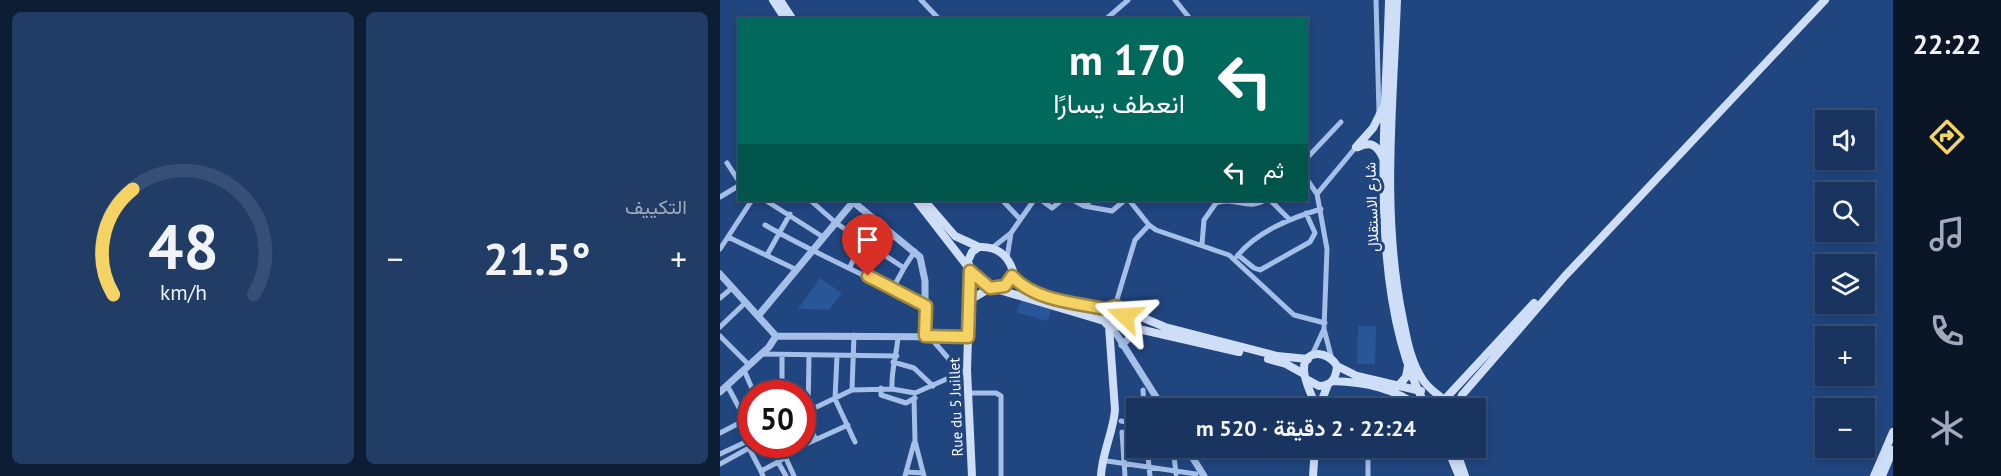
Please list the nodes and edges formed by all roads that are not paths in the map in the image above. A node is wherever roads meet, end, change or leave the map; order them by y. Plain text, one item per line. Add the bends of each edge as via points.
1 (772, 0) edge
2 (780, 0) edge
3 (921, 0) edge
4 (1128, 0) edge
5 (1175, 0) edge
6 (1376, 0) edge
7 (1389, 0) edge
8 (1397, 0) edge
9 (1825, 0) edge
10 (785, 18) edge
11 (792, 18) edge
12 (938, 18) edge
13 (1107, 18) edge
14 (1189, 18) edge
15 (1386, 98) junction
16 (1380, 118) junction
17 (1341, 122) dead end
18 (1356, 147) junction
19 (1308, 157) edge
20 (1384, 161) junction
21 (727, 163) dead end
22 (738, 181) edge
23 (1308, 181) edge
24 (738, 185) edge
25 (1317, 194) junction
26 (720, 197) edge
27 (751, 201) edge
28 (769, 201) edge
29 (811, 201) edge
30 (852, 201) edge
31 (917, 201) edge
32 (925, 201) edge
33 (1003, 201) edge
34 (1033, 201) edge
35 (1042, 201) edge
36 (1061, 201) edge
37 (1075, 201) edge
38 (1090, 201) edge
39 (1130, 201) edge
40 (1227, 201) edge
41 (1235, 201) edge
42 (1262, 201) edge
43 (1271, 201) edge
44 (1084, 206) junction
45 (1321, 210) junction
46 (1306, 213) junction
47 (790, 214) junction
48 (1020, 219) junction
49 (1289, 219) junction
50 (836, 223) junction
51 (765, 225) dead end
52 (1149, 225) junction
53 (1011, 232) junction
54 (779, 234) junction
55 (728, 237) junction
56 (823, 237) junction
57 (862, 241) junction
58 (1202, 244) junction
59 (979, 247) junction
60 (992, 248) junction
61 (720, 249) edge
62 (812, 251) junction
63 (915, 251) junction
64 (767, 255) junction
65 (1236, 257) junction
66 (1007, 258) junction
67 (850, 267) junction
68 (904, 268) junction
69 (970, 269) junction
70 (797, 270) junction
71 (720, 274) edge
72 (1012, 276) junction
73 (1564, 276) junction
74 (732, 288) junction
75 (893, 288) junction
76 (992, 288) junction
77 (720, 298) edge
78 (970, 300) junction
79 (745, 303) junction
80 (926, 306) junction
81 (1118, 307) junction
82 (1106, 309) junction
83 (758, 316) junction
84 (1112, 325) junction
85 (1324, 326) junction
86 (720, 327) edge
87 (1138, 329) junction
88 (854, 334) junction
89 (720, 336) edge
90 (776, 336) junction
91 (898, 336) junction
92 (927, 336) junction
93 (968, 337) junction
94 (1122, 345) junction
95 (762, 354) junction
96 (782, 356) junction
97 (837, 356) junction
98 (1331, 356) junction
99 (809, 357) junction
100 (853, 357) junction
101 (1310, 357) junction
102 (895, 359) junction
103 (1409, 365) junction
104 (1337, 366) junction
105 (747, 367) junction
106 (964, 372) junction
107 (1305, 376) junction
108 (750, 380) edge
109 (782, 380) edge
110 (807, 380) edge
111 (1330, 383) junction
112 (727, 385) junction
113 (933, 386) junction
114 (1398, 386) junction
115 (881, 388) junction
116 (892, 389) junction
117 (852, 390) junction
118 (1143, 390) dead end
119 (1432, 390) junction
120 (1418, 391) junction
121 (720, 392) edge
122 (969, 393) junction
123 (915, 396) junction
124 (1143, 398) edge
125 (1156, 398) edge
126 (1313, 398) edge
127 (1322, 398) edge
128 (1408, 398) edge
129 (1421, 398) edge
130 (1445, 398) joint
131 (1461, 398) edge
132 (835, 399) junction
133 (738, 406) edge
134 (816, 408) edge
135 (1121, 421) dead end
136 (1126, 422) edge
137 (738, 424) edge
138 (848, 425) junction
139 (1122, 432) dead end
140 (1893, 432) edge
141 (720, 433) edge
142 (816, 440) edge
143 (915, 441) junction
144 (855, 442) dead end
145 (738, 446) edge
146 (1893, 450) edge
147 (720, 454) edge
148 (782, 458) edge
149 (786, 458) edge
150 (1148, 458) edge
151 (1174, 458) edge
152 (1192, 458) edge
153 (1314, 458) edge
154 (1368, 458) edge
155 (1452, 458) edge
156 (1459, 458) edge
157 (1107, 461) dead end
158 (778, 462) junction
159 (720, 464) edge
160 (1124, 465) junction
161 (1149, 468) junction
162 (762, 473) edge
163 (906, 474) edge
164 (1176, 474) edge
165 (923, 475) edge
166 (1200, 475) edge
167 (786, 476) edge
168 (794, 476) edge
169 (972, 476) edge
170 (1001, 476) edge
171 (1101, 476) edge
172 (1125, 476) edge
173 (1150, 476) edge
174 (1313, 476) edge
175 (1368, 476) edge
176 (1459, 476) edge
177 (1465, 476) edge
178 (1874, 476) edge
179 (1882, 476) edge

1 - 10 main road
2 - 11 main road
3 - 12 street
4 - 13 street
5 - 14 street
6 - 16 street
7 - 15 main road, شارع الاستقلال
8 - 119 main road, شارع الاستقلال via 1390,161 1392,252 1409,348 1419,373
9 - 73 main road
15 - 16 main road
15 - 20 main road, شارع الاستقلال
16 - 18 main road
17 - 19 street
18 - 20 main road via 1373,145
18 - 25 street
20 - 103 main road, شارع الاستقلال via 1389,276
21 - 22 street
23 - 25 street
24 - 26 street
25 - 45 street
27 - 55 street
28 - 47 street
29 - 50 street
30 - 50 street
30 - 63 street
31 - 69 main road
32 - 59 main road via 955,236
33 - 48 street
34 - 48 street
35 - 36 street via 1052,208
37 - 44 street
38 - 44 street
39 - 44 street via 1112,211
39 - 52 street
40 - 58 street via 1216,203 1204,220
41 - 42 street via 1248,206
43 - 49 street
45 - 46 street
45 - 85 street via 1327,249
46 - 49 street
46 - 65 street via 1315,236 1299,249 1260,270
47 - 54 street
47 - 56 street
48 - 53 street
49 - 65 street via 1254,239
50 - 56 street
50 - 57 street
51 - 54 street
52 - 58 street
52 - 81 street via 1135,240
53 - 60 street
53 - 66 street
54 - 62 street
54 - 64 street
55 - 61 street
55 - 64 street
56 - 62 street
57 - 67 street
57 - 68 street
58 - 65 street
59 - 60 main road
59 - 69 main road via 969,256
60 - 66 main road
62 - 67 street
62 - 70 street
63 - 68 street
63 - 80 street via 924,264
64 - 70 street
65 - 85 street via 1294,315
66 - 72 main road
67 - 75 street
68 - 75 street
69 - 76 main road
69 - 78 main road, Rue du 5 Juillet
70 - 83 street
71 - 74 street
72 - 76 main road via 1005,286
72 - 82 main road via 1022,286 1042,294
73 - 130 main road via 1519,317
73 - 131 main road
74 - 77 street
74 - 79 street
75 - 80 street
76 - 78 main road
76 - 84 main road
78 - 93 main road, Rue du 5 Juillet
79 - 83 street
79 - 86 street
80 - 92 street
81 - 82 main road
81 - 84 main road via 1125,316
81 - 101 main road via 1165,327 1277,356
82 - 84 main road
83 - 90 street
84 - 87 main road
84 - 94 street
84 - 171 main road via 1115,410
85 - 98 street
85 - 101 street
87 - 94 street
87 - 107 main road via 1274,361
88 - 90 street
88 - 91 street
88 - 100 street
89 - 105 street
90 - 95 street
91 - 92 street
91 - 102 street
92 - 93 street
92 - 106 street
93 - 106 main road, Rue du 5 Juillet
94 - 125 street
95 - 96 street
95 - 105 street
96 - 99 street
96 - 109 street
97 - 99 street
97 - 100 street
97 - 132 street
98 - 101 main road via 1322,353
98 - 104 main road
99 - 110 street
100 - 102 street
100 - 117 street
101 - 107 main road
102 - 113 street via 914,368
102 - 116 street
103 - 114 main road
103 - 120 main road, شارع الاستقلال
104 - 111 main road
104 - 114 main road via 1357,376
105 - 108 street
105 - 112 street
106 - 113 street
106 - 122 main road, Rue du 5 Juillet
107 - 111 main road via 1318,386
107 - 126 main road
111 - 127 main road
111 - 128 main road via 1359,382
112 - 121 street
112 - 133 street
113 - 123 street
114 - 120 main road
115 - 116 street
115 - 117 street
115 - 123 street via 884,397 906,403
116 - 123 street
117 - 132 street
118 - 124 street
119 - 120 main road
119 - 130 main road, شارع الاستقلال
120 - 129 main road, شارع الاستقلال
122 - 169 main road, Rue du 5 Juillet
122 - 170 street via 1000,396
123 - 143 street
132 - 134 street
132 - 138 street
135 - 136 street
137 - 141 street
138 - 142 street
138 - 144 street
139 - 160 street
140 - 178 main road
143 - 163 street
143 - 165 street
145 - 147 street
146 - 179 main road
148 - 158 street
149 - 168 street
150 - 161 street
151 - 164 street
152 - 166 street
153 - 174 main road
154 - 175 street
155 - 176 main road
156 - 177 main road
157 - 160 street
158 - 162 street
158 - 167 street
159 - 162 street via 749,448
160 - 161 street
160 - 172 street
161 - 164 street
161 - 173 street
163 - 165 street
164 - 166 street

